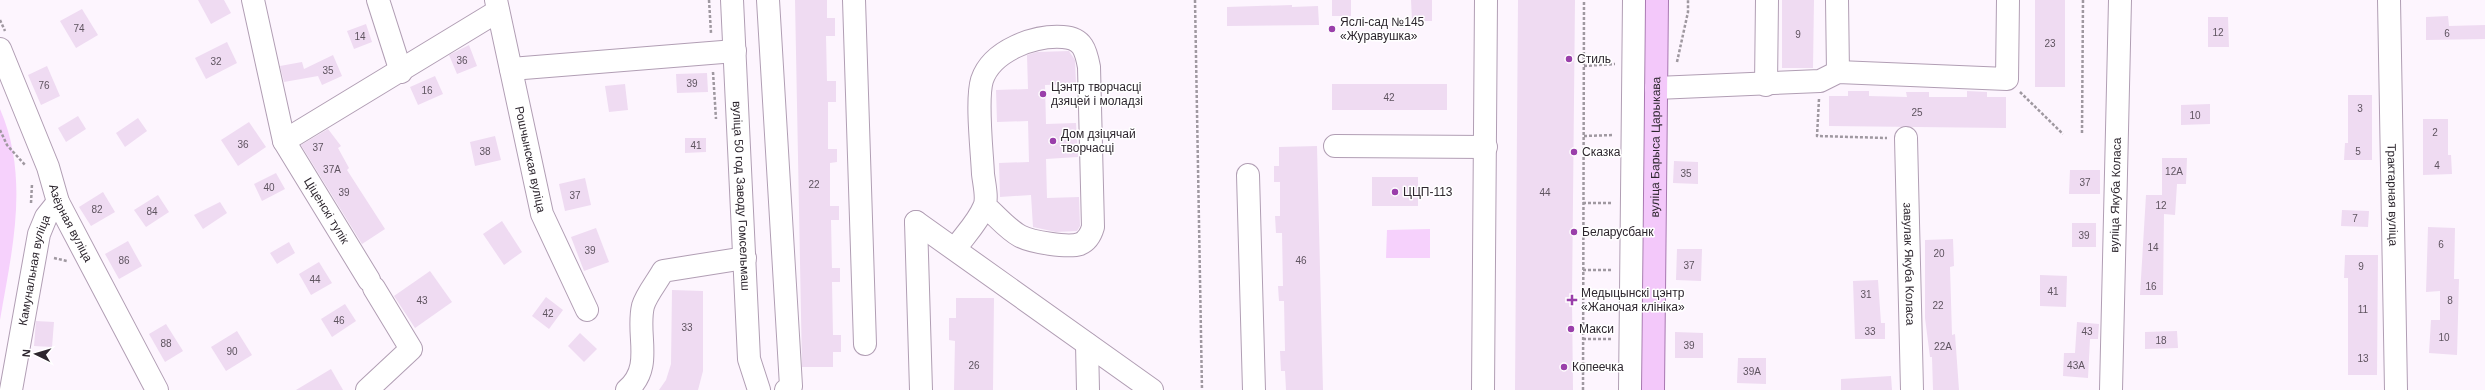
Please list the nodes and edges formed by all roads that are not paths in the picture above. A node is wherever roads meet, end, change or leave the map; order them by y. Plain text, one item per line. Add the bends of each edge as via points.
1 (253, 0) edge
2 (378, 0) edge
3 (732, 0) edge
4 (768, 0) edge
5 (854, 0) edge
6 (1486, 0) edge
7 (1634, 0) edge
8 (1657, 0) edge
9 (1767, 0) edge
10 (1837, 0) edge
11 (2008, 0) edge
12 (2120, 0) edge
13 (2389, 0) edge
14 (497, 6) edge
15 (0, 49) edge
16 (735, 51) junction
17 (511, 69) junction
18 (401, 72) junction
19 (1829, 77) junction
20 (1766, 85) junction
21 (1656, 88) junction
22 (1906, 138) road end
23 (284, 141) junction
24 (1335, 146) dead end
25 (1486, 147) junction
26 (1248, 175) dead end
27 (58, 202) junction
28 (985, 206) junction
29 (955, 249) junction
30 (745, 258) junction
31 (587, 310) dead end
32 (865, 344) dead end
33 (1087, 344) junction
34 (11, 390) edge
35 (157, 390) edge
36 (367, 390) edge
37 (627, 390) edge
38 (759, 390) edge
39 (786, 390) edge
40 (921, 390) edge
41 (1088, 390) edge
42 (1152, 390) edge
43 (1254, 390) edge
44 (1483, 390) edge
45 (1630, 390) edge
46 (1653, 390) edge
47 (1912, 390) edge
48 (2111, 390) edge
49 (2396, 390) edge

1 - 23 street, Ціценскі тупік
2 - 18 street
3 - 16 street, вуліца 50 год Заводу Гомсельмаш
4 - 39 street via 792,386
5 - 32 street
6 - 25 street
7 - 45 street
8 - 21 main road, вуліца Барыса Царыкава
9 - 20 street
10 - 19 street
11 - 19 street via 2007,79
12 - 48 street, вуліца Якуба Коласа
13 - 49 street, Трактарная вуліца
14 - 17 street, Рошчынская вуліца
14 - 18 street
15 - 27 street, Азёрная вуліца via 48,167
16 - 17 street
16 - 30 street, вуліца 50 год Заводу Гомсельмаш
17 - 31 street, Рошчынская вуліца via 542,214
18 - 23 street
19 - 20 street
20 - 21 street
21 - 46 main road, вуліца Барыса Царыкава
22 - 47 street, завулак Якуба Коласа
23 - 36 street, Ціценскі тупік via 411,349
24 - 25 street
25 - 44 street
26 - 43 street
27 - 34 street, Камунальная вуліца via 46,217 39,234
27 - 35 street, Азёрная вуліца
28 - 28 street via 980,119 982,80 991,66 1016,45 1047,37 1064,37 1078,41 1085,46 1089,67 1093,228 1090,236 1081,244 1069,246 1030,240 1019,236
28 - 29 street
29 - 33 street
29 - 40 street via 916,222
30 - 37 street via 663,271 643,306 643,366 634,384
30 - 38 street, вуліца 50 год Заводу Гомсельмаш via 749,359
33 - 41 street
33 - 42 street

